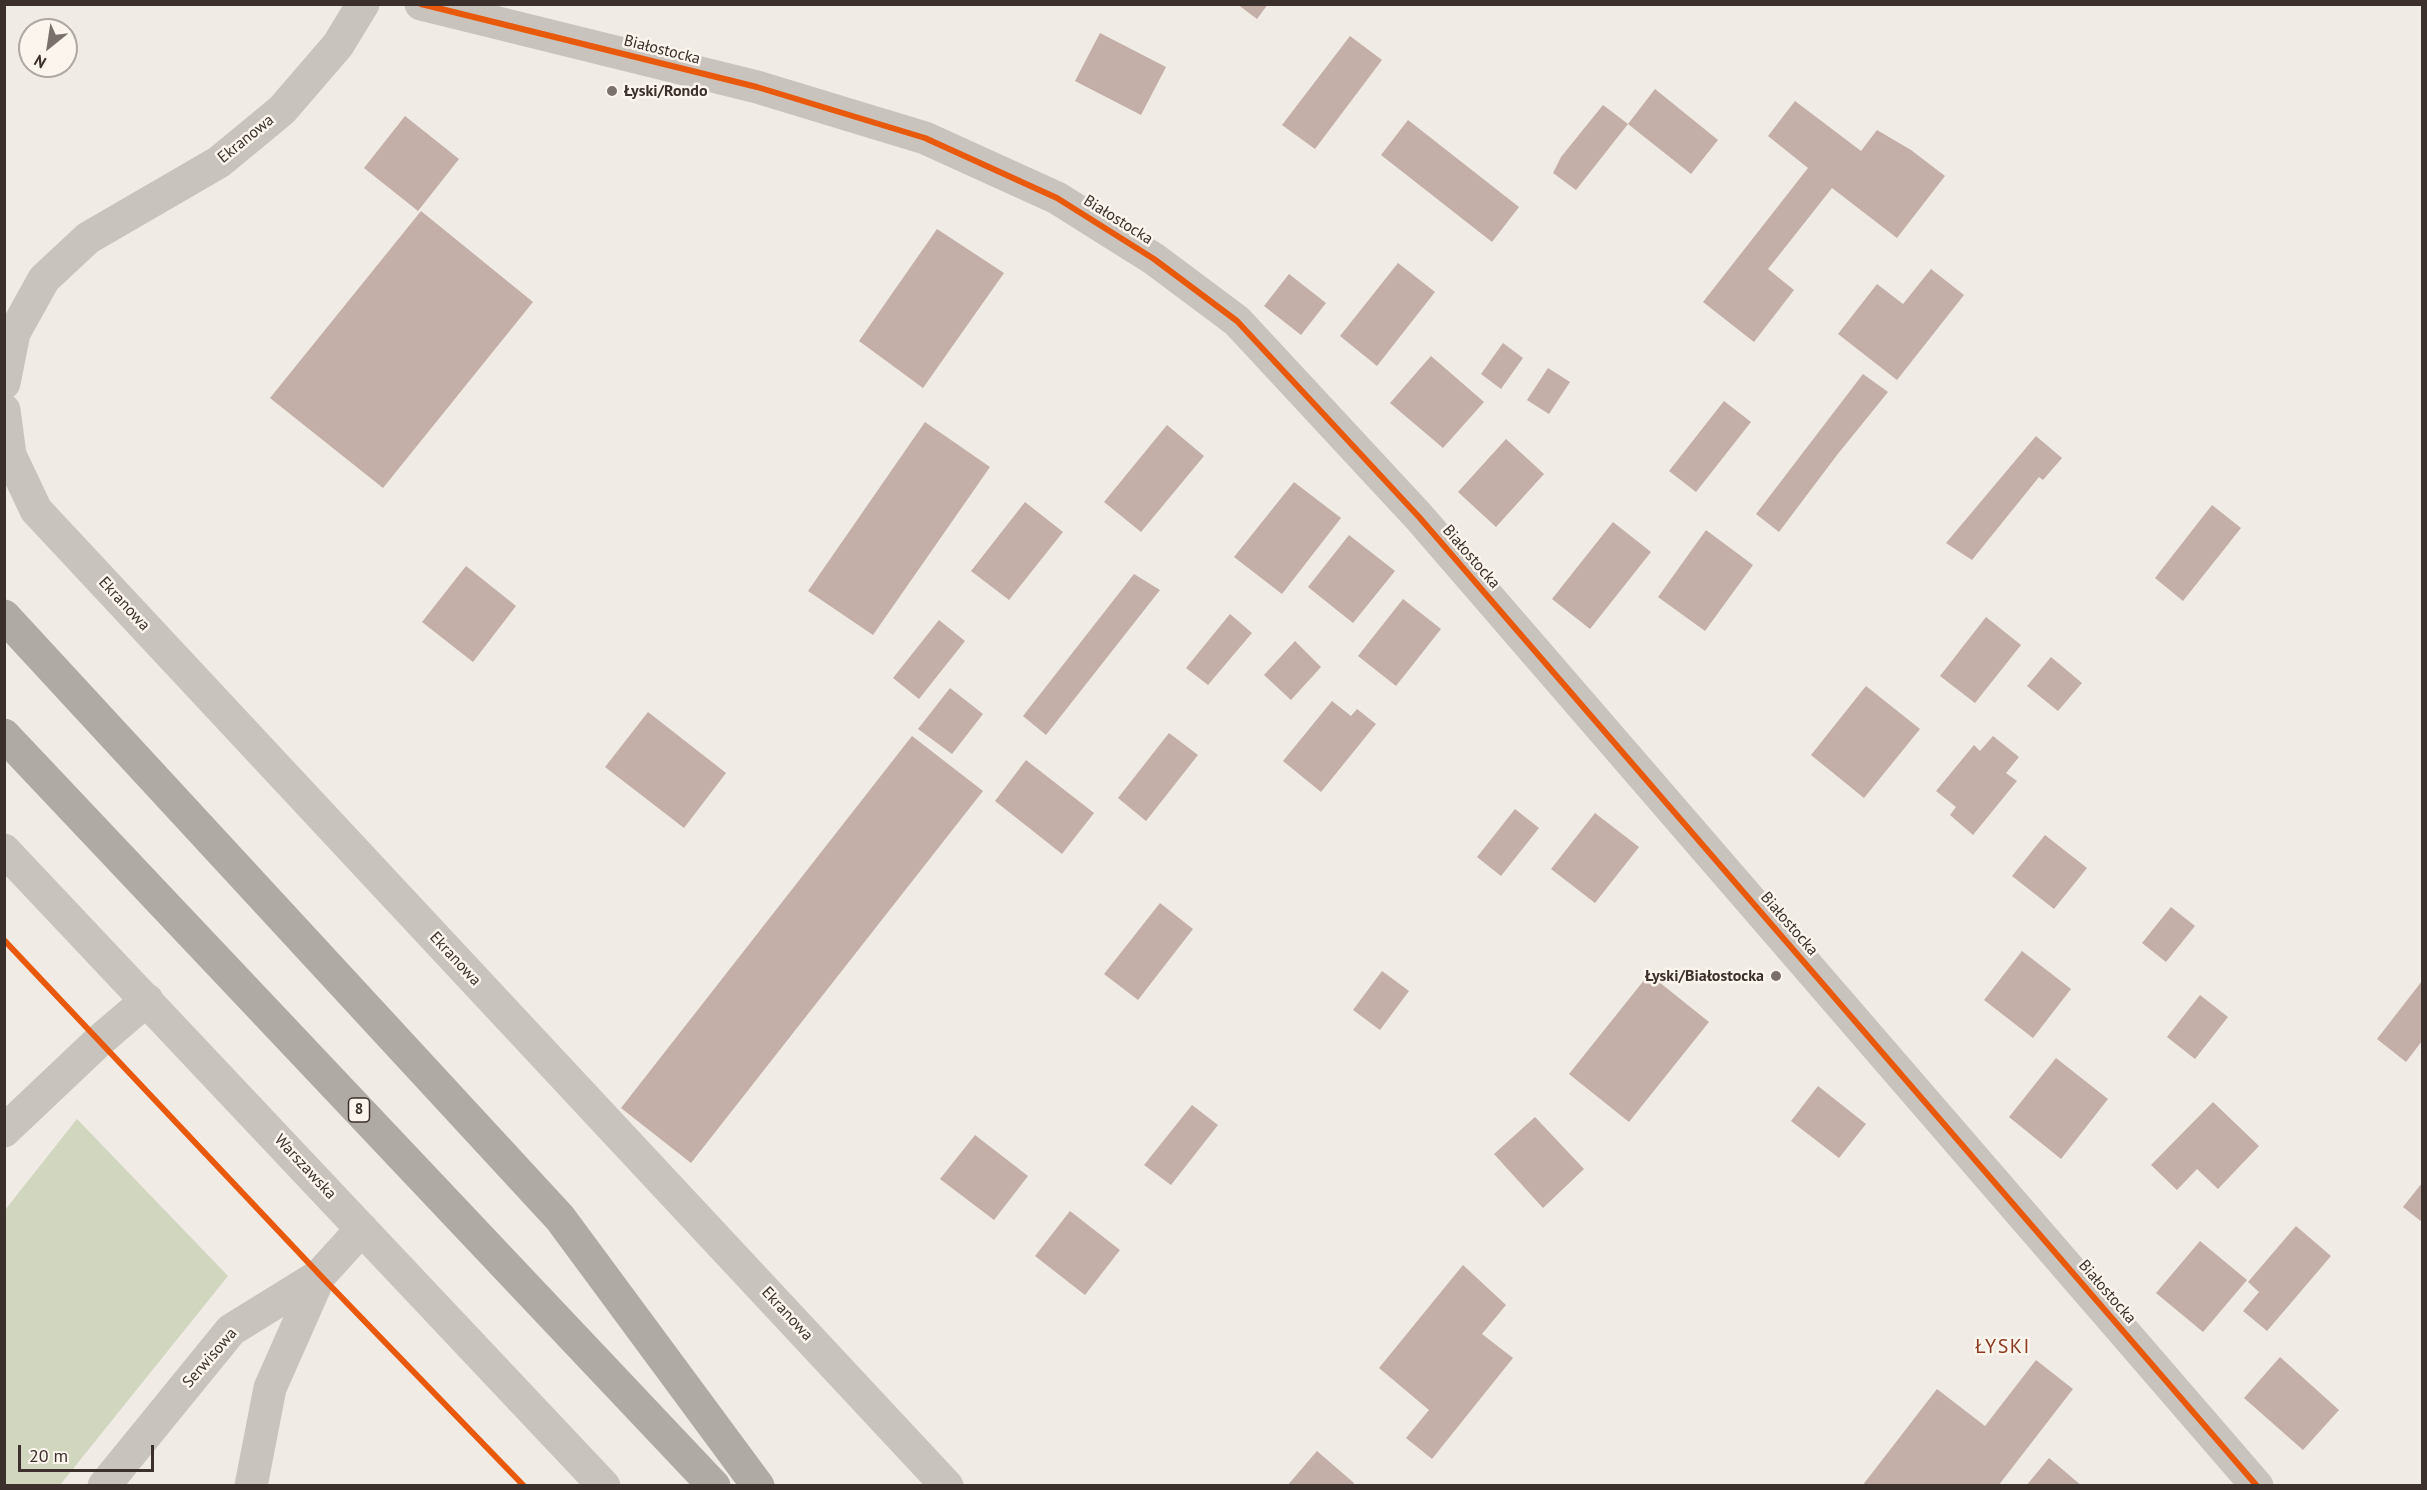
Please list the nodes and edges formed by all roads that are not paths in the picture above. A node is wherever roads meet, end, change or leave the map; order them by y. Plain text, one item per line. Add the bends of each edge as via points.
1 (363, 4) edge
2 (421, 4) edge
3 (4, 383) edge
4 (4, 410) edge
5 (9, 619) edge
6 (4, 735) edge
7 (4, 850) edge
8 (147, 1000) junction
9 (4, 1131) edge
10 (363, 1228) junction
11 (320, 1275) junction
12 (104, 1485) edge
13 (251, 1485) edge
14 (604, 1485) edge
15 (714, 1485) edge
16 (758, 1485) edge
17 (947, 1485) edge
18 (2257, 1485) edge

1 - 3 street, Ekranowa via 338,45 282,110 219,162 88,238 44,279 14,333
2 - 18 street, Białostocka via 757,87 925,138 1058,198 1154,259 1237,321 1419,517
4 - 17 street, Ekranowa via 10,455 36,510
5 - 16 highway via 560,1218
6 - 15 highway, 8
7 - 8 street, Warszawska
8 - 9 street
8 - 10 street, Warszawska
10 - 11 street, Serwisowa
10 - 14 street, Warszawska
11 - 12 street, Serwisowa via 231,1330
11 - 13 street via 270,1388

